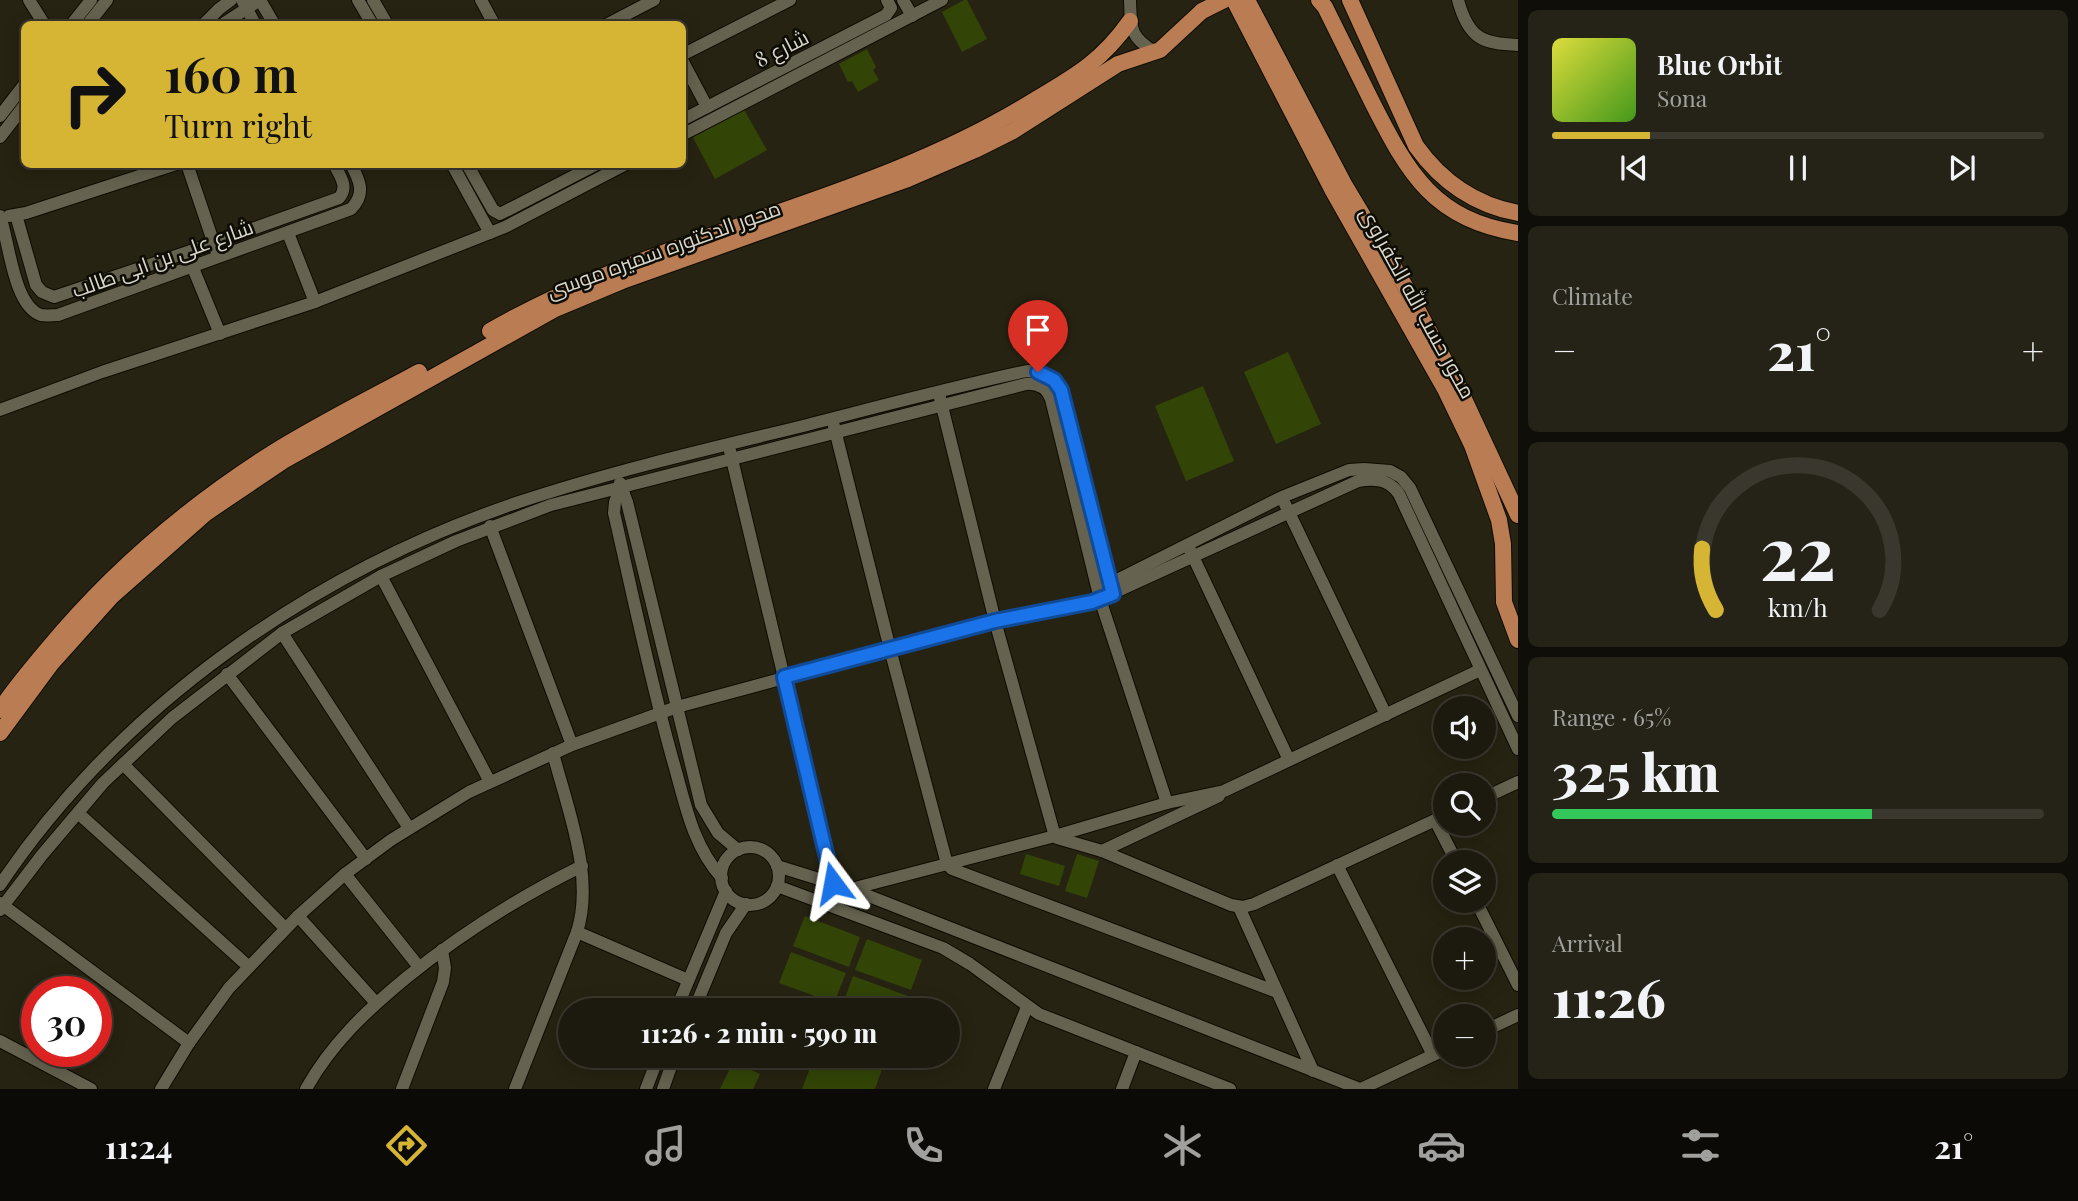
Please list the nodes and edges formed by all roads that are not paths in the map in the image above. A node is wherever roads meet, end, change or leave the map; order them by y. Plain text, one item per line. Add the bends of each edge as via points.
1 (29, 0) edge
2 (91, 0) edge
3 (107, 0) edge
4 (231, 0) edge
5 (260, 0) edge
6 (358, 0) edge
7 (373, 0) edge
8 (654, 0) edge
9 (790, 0) edge
10 (903, 0) edge
11 (942, 0) edge
12 (1129, 0) edge
13 (1224, 0) edge
14 (1234, 0) edge
15 (1247, 0) edge
16 (1319, 0) edge
17 (1350, 0) edge
18 (1458, 0) edge
19 (485, 1) edge
20 (888, 2) edge
21 (244, 4) edge
22 (912, 16) junction
23 (42, 21) edge
24 (74, 21) edge
25 (90, 21) edge
26 (207, 21) edge
27 (226, 21) edge
28 (253, 21) edge
29 (272, 21) edge
30 (370, 21) edge
31 (385, 21) edge
32 (493, 21) edge
33 (614, 21) edge
34 (1130, 21) junction
35 (1518, 45) edge
36 (1155, 52) junction
37 (1267, 52) junction
38 (686, 56) edge
39 (686, 66) edge
40 (21, 89) edge
41 (707, 107) junction
42 (21, 110) edge
43 (0, 116) edge
44 (686, 118) edge
45 (686, 133) edge
46 (0, 137) edge
47 (163, 168) edge
48 (188, 168) edge
49 (336, 168) edge
50 (353, 168) edge
51 (454, 168) edge
52 (470, 168) edge
53 (589, 168) edge
54 (618, 168) edge
55 (1518, 213) edge
56 (16, 215) junction
57 (0, 217) edge
58 (288, 233) junction
59 (490, 233) junction
60 (1518, 233) edge
61 (214, 243) junction
62 (188, 252) junction
63 (219, 258) junction
64 (193, 268) junction
65 (315, 302) junction
66 (220, 334) junction
67 (940, 397) junction
68 (0, 410) edge
69 (833, 418) junction
70 (836, 432) junction
71 (728, 444) junction
72 (731, 458) junction
73 (616, 472) junction
74 (1381, 475) junction
75 (621, 486) junction
76 (1282, 497) junction
77 (549, 499) junction
78 (1514, 503) edge
79 (1289, 511) junction
80 (1518, 515) edge
81 (490, 526) junction
82 (1190, 552) junction
83 (381, 576) junction
84 (1105, 592) junction
85 (1511, 598) edge
86 (995, 621) junction
87 (282, 633) junction
88 (1518, 640) edge
89 (890, 649) junction
90 (1480, 670) junction
91 (227, 674) junction
92 (784, 677) junction
93 (161, 705) junction
94 (677, 707) junction
95 (0, 710) edge
96 (660, 714) junction
97 (1386, 715) junction
98 (1518, 716) edge
99 (172, 718) junction
100 (0, 733) edge
101 (572, 745) junction
102 (1518, 749) edge
103 (553, 753) junction
104 (1289, 760) junction
105 (123, 764) junction
106 (490, 782) junction
107 (1518, 782) edge
108 (1224, 791) junction
109 (1496, 792) edge
110 (1167, 803) junction
111 (78, 813) junction
112 (1433, 820) edge
113 (409, 828) junction
114 (1055, 835) junction
115 (738, 850) junction
116 (1102, 851) junction
117 (366, 859) junction
118 (947, 863) junction
119 (1337, 865) junction
120 (582, 866) junction
121 (777, 866) junction
122 (345, 874) junction
123 (722, 878) junction
124 (833, 883) junction
125 (0, 885) edge
126 (777, 886) junction
127 (851, 889) junction
128 (726, 891) junction
129 (746, 904) junction
130 (1, 906) edge
131 (1239, 906) junction
132 (1482, 913) edge
133 (298, 916) junction
134 (285, 928) junction
135 (577, 932) junction
136 (442, 950) junction
137 (249, 967) junction
138 (419, 967) junction
139 (688, 979) junction
140 (1518, 985) edge
141 (1277, 992) junction
142 (681, 998) edge
143 (699, 998) edge
144 (376, 1003) junction
145 (1027, 1007) junction
146 (1518, 1015) edge
147 (1496, 1025) edge
148 (0, 1041) edge
149 (1433, 1041) edge
150 (189, 1043) junction
151 (1136, 1052) junction
152 (1433, 1055) edge
153 (654, 1068) edge
154 (670, 1068) edge
155 (1313, 1071) junction
156 (91, 1089) edge
157 (161, 1089) edge
158 (306, 1089) edge
159 (402, 1089) edge
160 (515, 1089) edge
161 (646, 1089) edge
162 (663, 1089) edge
163 (994, 1089) edge
164 (1122, 1089) edge
165 (1230, 1089) edge
166 (1361, 1089) edge

1 - 23 street
2 - 24 street
3 - 25 street
4 - 26 street
5 - 21 street
5 - 29 street
6 - 30 street
7 - 31 street
8 - 33 street
9 - 38 street
10 - 22 street
11 - 22 street
12 - 34 street
13 - 36 main road, محور الدكتوره سميره موسى via 1202,11
14 - 37 main road, محور حسب الله الكفراوى
15 - 37 main road, محور حسب الله الكفراوى
16 - 60 main road via 1412,174 1458,213 1485,226
17 - 55 main road via 1424,158 1468,196
18 - 35 street via 1475,34 1489,43
19 - 32 street
20 - 41 street, شارع 8 via 891,11 887,16
21 - 27 street
21 - 28 street
22 - 45 street
34 - 36 street via 1138,40
34 - 95 main road, محور الدكتوره سميره موسى via 1086,69 1006,118 926,156 551,299 276,451 199,503 134,556 72,619
36 - 100 main road, محور الدكتوره سميره موسى via 1118,64 1013,131 930,170 555,309 283,461 206,513 112,596 51,664
37 - 78 main road, محور حسب الله الكفراوى via 1405,286
37 - 85 main road, محور حسب الله الكفراوى via 1304,138 1468,436 1499,520
39 - 41 street
40 - 43 street
41 - 44 street, شارع 8
42 - 46 street
47 - 56 street
48 - 61 street
49 - 61 street, شارع على بن ابى طالب via 344,185 338,198
50 - 58 street, شارع على بن ابى طالب via 361,189 351,209
51 - 59 street
52 - 53 street via 493,210 502,214
54 - 59 street
56 - 57 street
56 - 62 street, شارع على بن ابى طالب via 36,285 49,296
57 - 64 street, شارع على بن ابى طالب via 19,288 28,305 40,314 58,315
58 - 63 street, شارع على بن ابى طالب
58 - 65 street
59 - 65 street
61 - 62 street, شارع على بن ابى طالب
61 - 63 street
62 - 64 street
63 - 64 street, شارع على بن ابى طالب
64 - 66 street
65 - 66 street
66 - 68 street
67 - 69 street
67 - 70 street
67 - 84 street via 1027,371 1054,380 1063,396
67 - 86 street
69 - 70 street
69 - 71 street
70 - 72 street
70 - 89 street
71 - 72 street
71 - 73 street
72 - 75 street
72 - 92 street
73 - 75 street
73 - 77 street
74 - 76 street via 1349,470
74 - 79 street via 1351,482
74 - 90 street via 1399,494
74 - 98 street via 1397,474 1409,488
75 - 77 street
75 - 94 street
75 - 96 street via 614,513
76 - 79 street
76 - 82 street
77 - 81 street
77 - 93 street via 452,528 342,580 249,638
78 - 80 main road, محور حسب الله الكفراوى
79 - 82 street
79 - 97 street
81 - 83 street
81 - 101 street
82 - 84 street
82 - 104 street
83 - 87 street
83 - 106 street
84 - 86 street via 1074,604
84 - 110 street
85 - 88 main road, محور حسب الله الكفراوى
86 - 89 street
86 - 114 street
87 - 91 street
87 - 113 street
89 - 92 street
89 - 118 street
90 - 97 street
90 - 102 street
91 - 99 street
91 - 117 street
92 - 94 street
92 - 124 street
93 - 99 street
93 - 125 street via 65,801
94 - 96 street
94 - 115 street via 706,815
96 - 101 street
96 - 123 street via 696,837
97 - 104 street
99 - 105 street
101 - 103 street
103 - 106 street
103 - 120 street
104 - 108 street
105 - 111 street
105 - 134 street
106 - 113 street
107 - 109 street
108 - 110 street
108 - 116 street
110 - 114 street
111 - 130 street
111 - 137 street
112 - 119 street
113 - 117 street
114 - 116 street
114 - 118 street
115 - 121 street via 758,848
115 - 123 street via 724,864
116 - 131 street
117 - 122 street
118 - 127 street
118 - 141 street via 952,869
119 - 131 street via 1254,904
119 - 149 street
120 - 135 street via 585,897
120 - 136 street via 509,904
121 - 124 street
121 - 126 street
122 - 133 street
122 - 138 street
123 - 128 street
124 - 127 street
126 - 129 street via 766,900
126 - 145 street via 943,948
127 - 155 street
128 - 129 street
128 - 139 street
129 - 143 street via 726,933
130 - 150 street
131 - 141 street
132 - 140 street
133 - 134 street
133 - 144 street
134 - 137 street
135 - 139 street
135 - 160 street
136 - 138 street
136 - 159 street via 443,982
137 - 150 street
138 - 144 street
139 - 142 street
141 - 155 street
144 - 158 street via 336,1043
145 - 151 street
145 - 163 street
146 - 147 street
148 - 156 street
150 - 157 street
151 - 164 street
151 - 165 street
152 - 166 street
153 - 161 street
154 - 162 street
155 - 166 street

